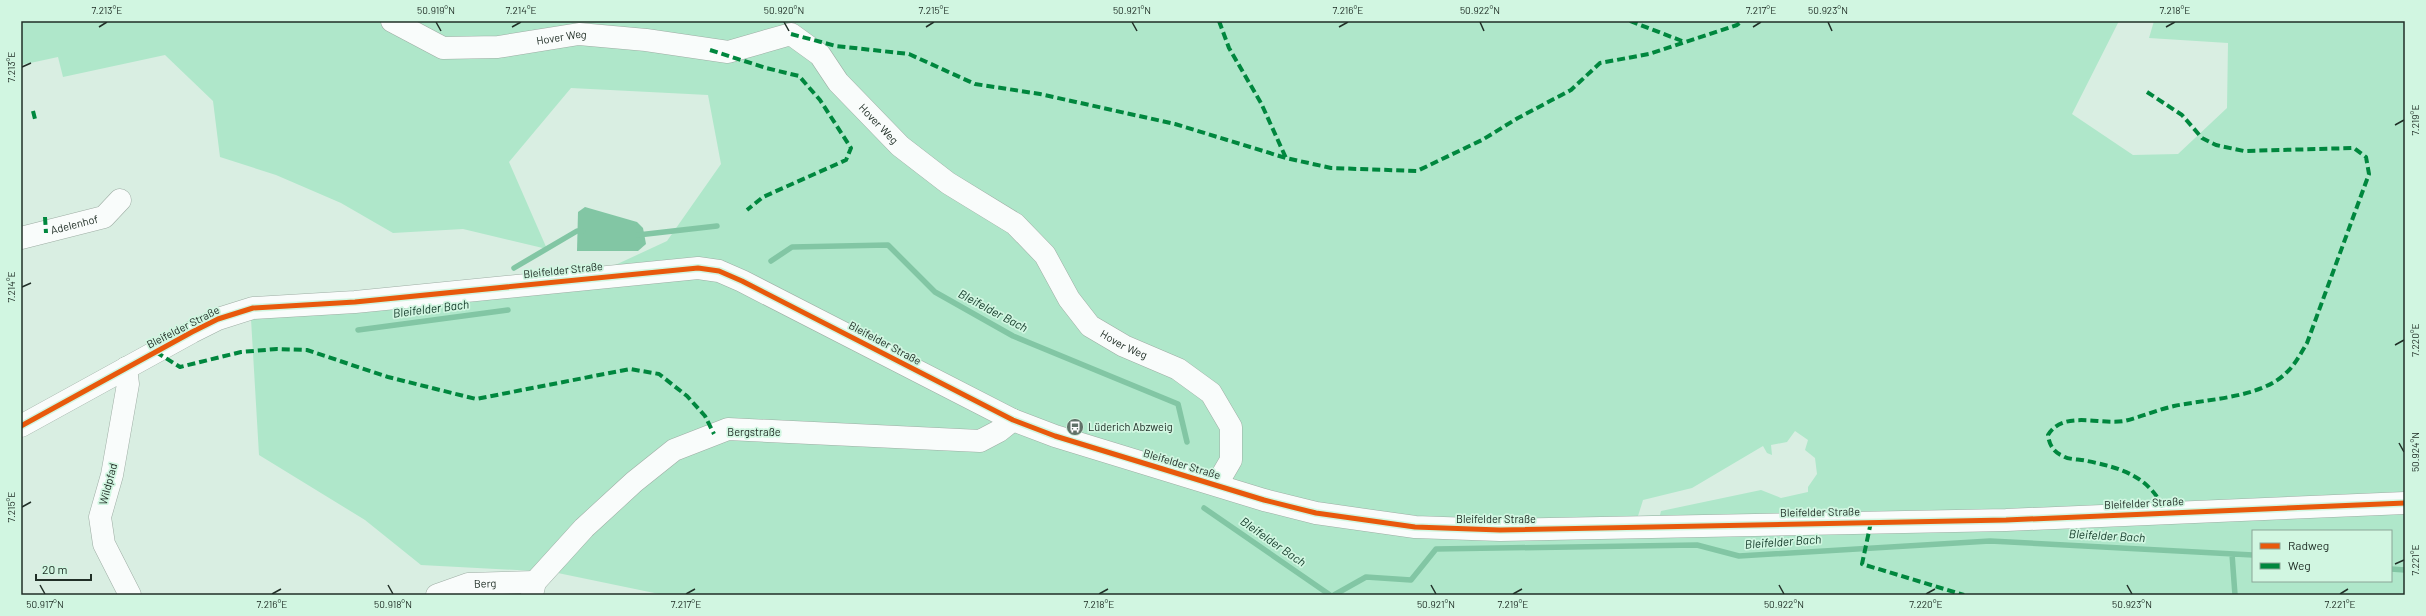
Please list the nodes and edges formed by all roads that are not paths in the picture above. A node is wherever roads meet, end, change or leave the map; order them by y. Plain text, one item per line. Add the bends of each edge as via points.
1 (392, 21) edge
2 (120, 200) dead end
3 (21, 238) edge
4 (126, 368) junction
5 (1013, 420) junction
6 (21, 426) edge
7 (1217, 484) junction
8 (2405, 503) edge
9 (534, 588) edge
10 (130, 595) edge
11 (437, 595) edge

1 - 7 street, Hover Weg via 443,48 498,47 579,34 646,40 728,52 790,34 820,55 838,82 900,146 948,183 1016,224 1045,255 1069,299 1090,326 1124,346 1178,369 1211,393 1231,427 1231,460
2 - 3 street, Adelenhof via 104,217
4 - 5 street, Bleifelder Straße via 218,319 253,308 355,302 698,268 719,271 742,281
4 - 6 street, Bleifelder Straße
4 - 10 street, Wildpfad via 126,398 112,475 100,517 104,544
5 - 7 street, Bleifelder Straße via 1055,436
5 - 9 street, Bergstraße via 980,441 728,429 674,450 634,482 584,528
7 - 8 street, Bleifelder Straße via 1316,514 1415,528 1454,530 2006,520
9 - 11 street, Berg via 468,584

